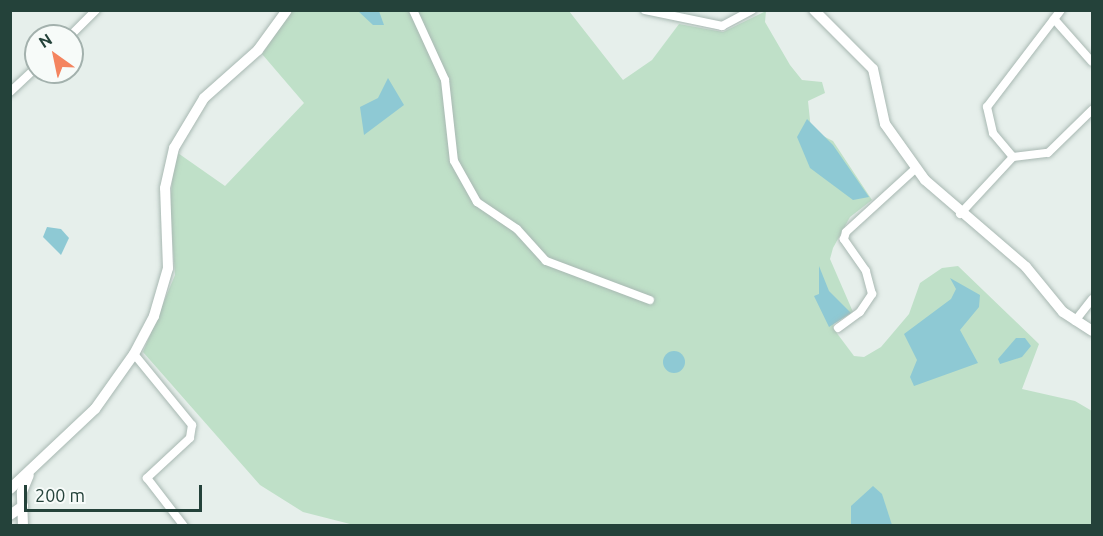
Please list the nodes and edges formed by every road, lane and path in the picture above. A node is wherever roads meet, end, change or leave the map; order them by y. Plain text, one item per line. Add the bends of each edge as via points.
1 (96, 10) edge
2 (287, 10) edge
3 (413, 10) edge
4 (645, 10) edge
5 (752, 10) edge
6 (814, 10) edge
7 (1061, 10) edge
8 (1054, 19) junction
9 (82, 24) edge
10 (1092, 62) edge
11 (24, 79) edge
12 (10, 92) edge
13 (1092, 110) edge
14 (1013, 157) junction
15 (916, 168) junction
16 (960, 214) junction
17 (1092, 299) edge
18 (650, 300) dead end
19 (1075, 321) junction
20 (838, 328) dead end
21 (1092, 331) edge
22 (134, 354) junction
23 (30, 471) junction
24 (10, 489) edge
25 (23, 506) junction
26 (10, 516) edge
27 (13, 525) edge
28 (23, 525) edge
29 (184, 525) edge

1 - 9 street
2 - 22 street via 258,50 193,112 174,148 165,189 168,268 154,316
3 - 18 street via 445,80 454,161 477,202 513,225 546,261
4 - 5 street via 722,27
6 - 15 street via 873,69 882,118
7 - 8 street
8 - 10 street
8 - 14 street via 987,107 993,133
11 - 12 street
13 - 14 street via 1048,153
14 - 16 street
15 - 16 street
15 - 20 street via 846,232 844,239 866,271 872,294 860,312
16 - 19 street via 1017,259
17 - 19 street
19 - 21 street
22 - 23 street via 113,388
22 - 29 street via 192,425 190,438 147,478
23 - 24 street
23 - 25 street
25 - 26 street
25 - 28 street
26 - 27 street

